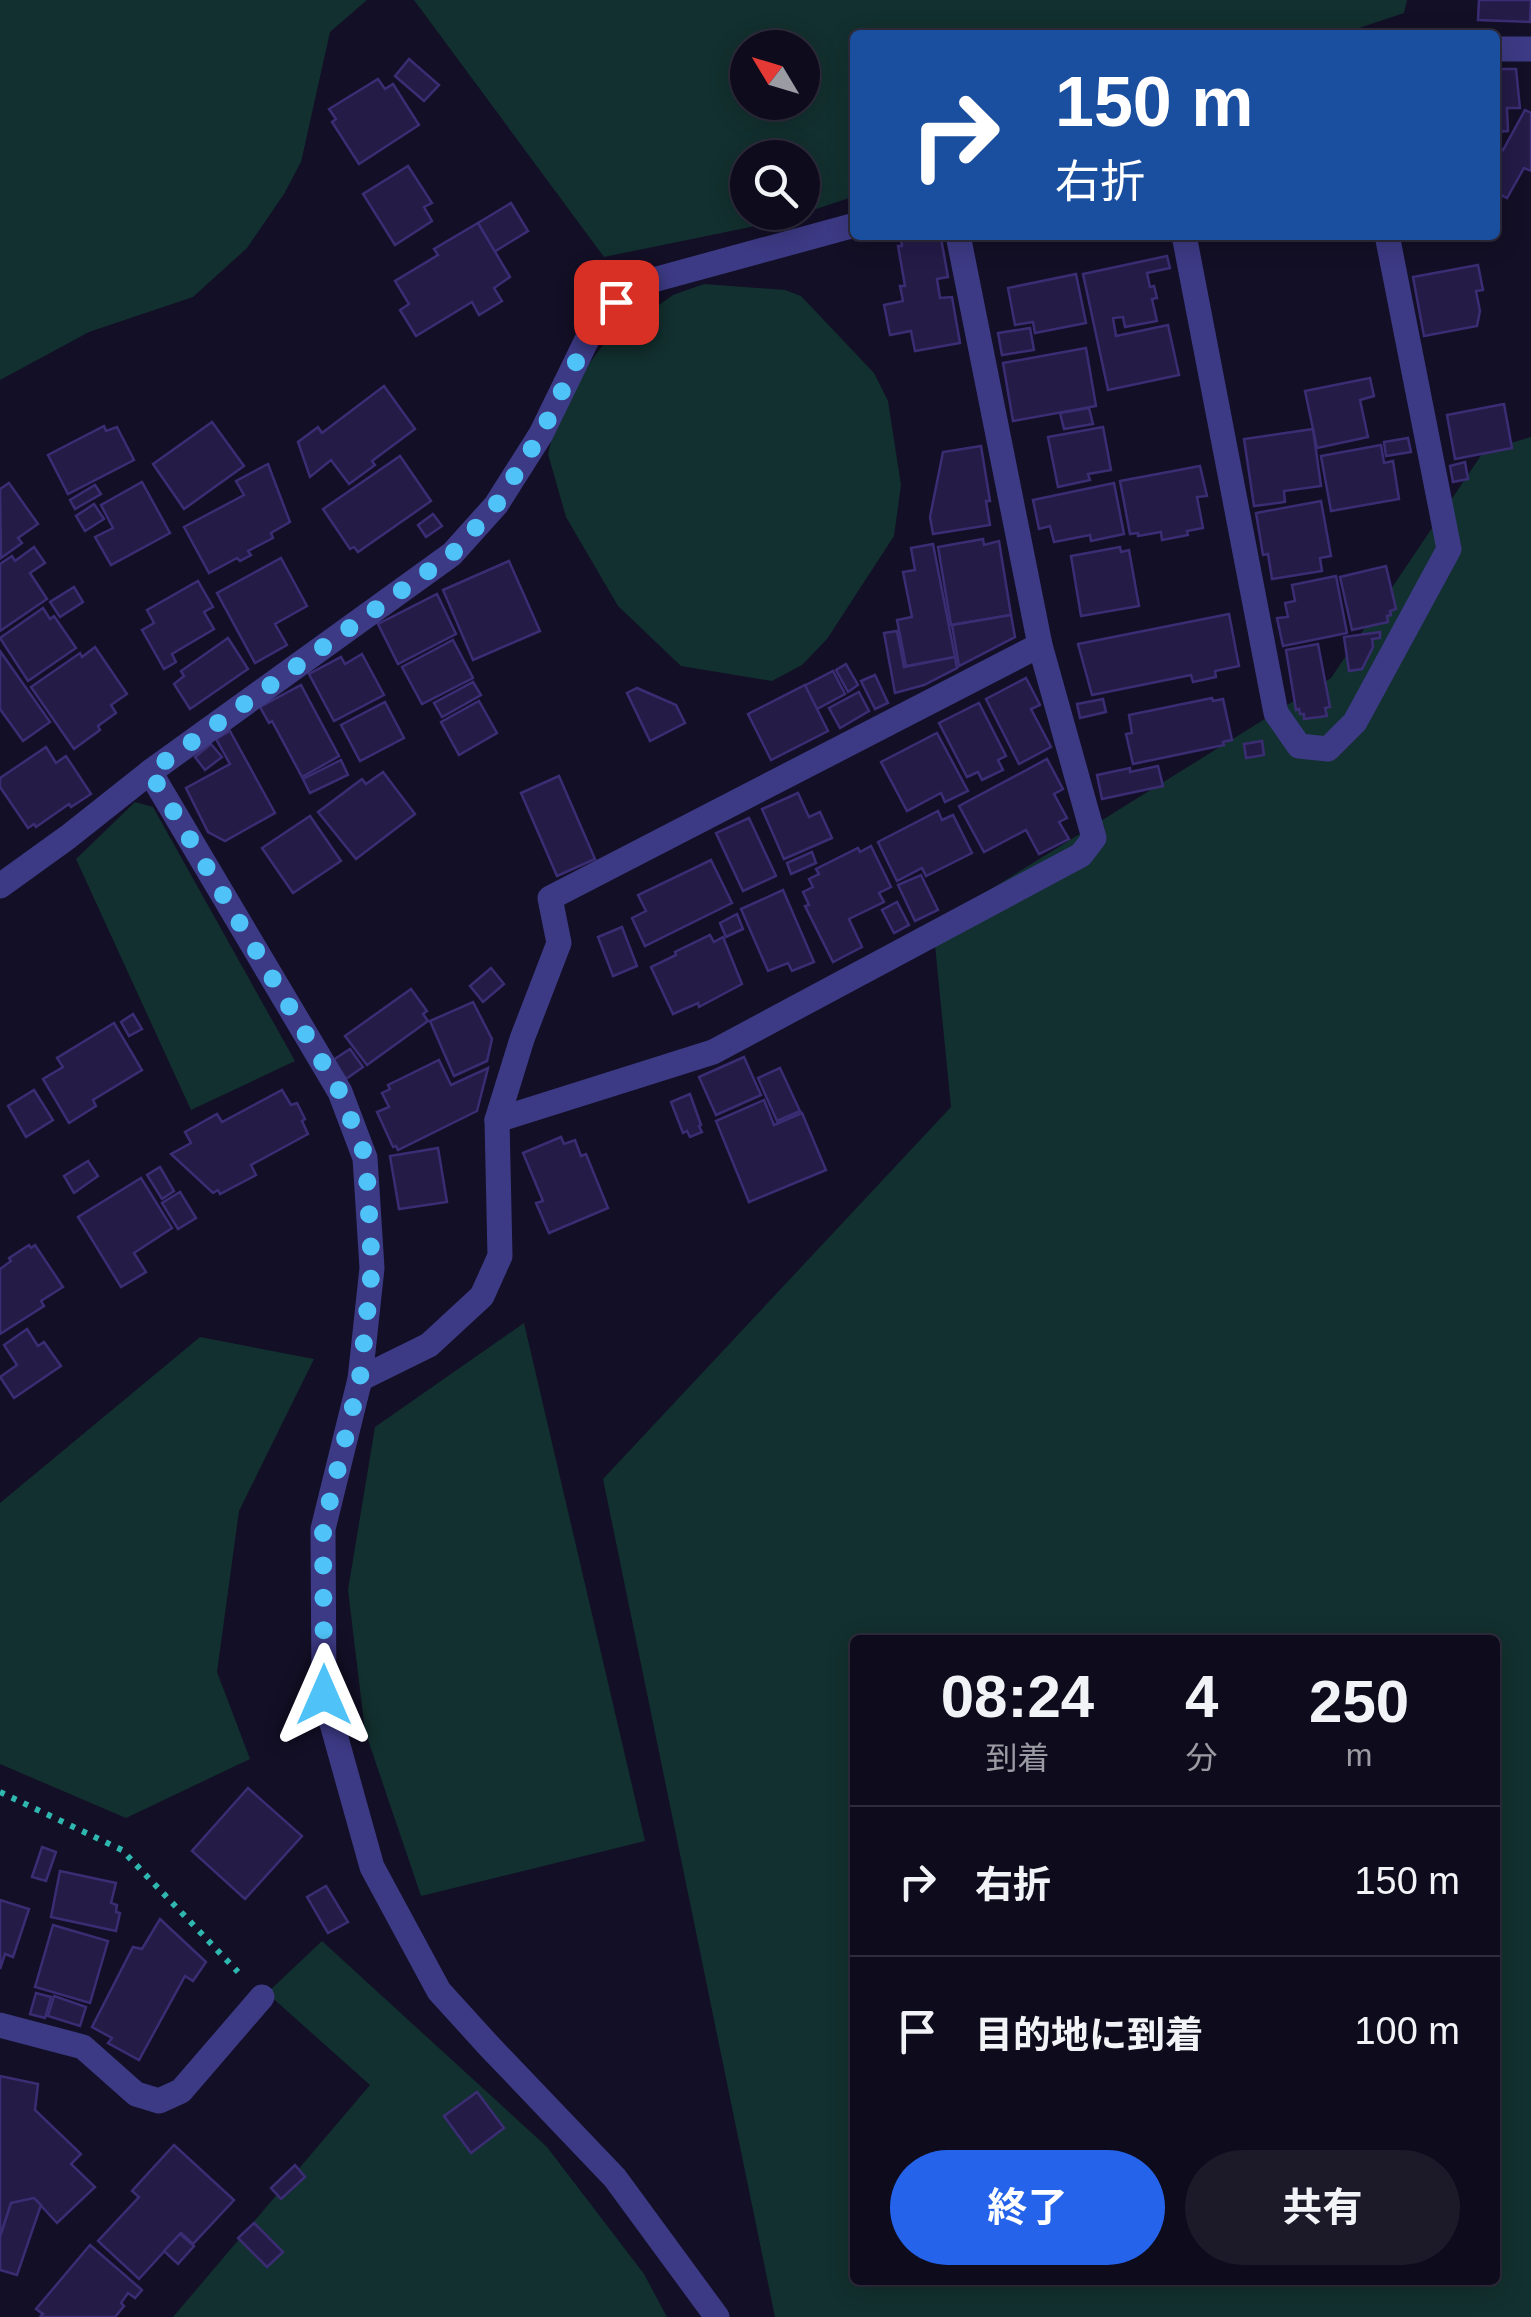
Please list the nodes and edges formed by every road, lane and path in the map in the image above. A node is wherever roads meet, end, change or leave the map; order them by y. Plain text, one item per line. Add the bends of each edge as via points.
1 (1531, 49) edge
2 (1500, 50) edge
3 (850, 226) edge
4 (959, 240) edge
5 (1185, 240) edge
6 (1388, 240) edge
7 (1040, 645) junction
8 (150, 772) junction
9 (0, 886) edge
10 (497, 1120) junction
11 (360, 1378) junction
12 (0, 1792) edge
13 (262, 1998) joint
14 (0, 2025) edge
15 (717, 2317) edge

1 - 2 street
3 - 8 street via 635,285 597,319 541,434 496,505 452,554
4 - 7 street
5 - 6 street via 1276,713 1299,746 1328,750 1355,722 1450,549
7 - 10 street via 550,898 559,943
7 - 10 street via 1094,838 1081,856 713,1052
8 - 9 street
8 - 11 street via 340,1092 366,1158 372,1268
10 - 11 street via 500,1256 482,1296 429,1345
11 - 15 street via 323,1529 324,1695 372,1867 439,1991 615,2178
12 - 13 path via 122,1850
13 - 14 street via 181,2092 159,2101 136,2094 83,2046

